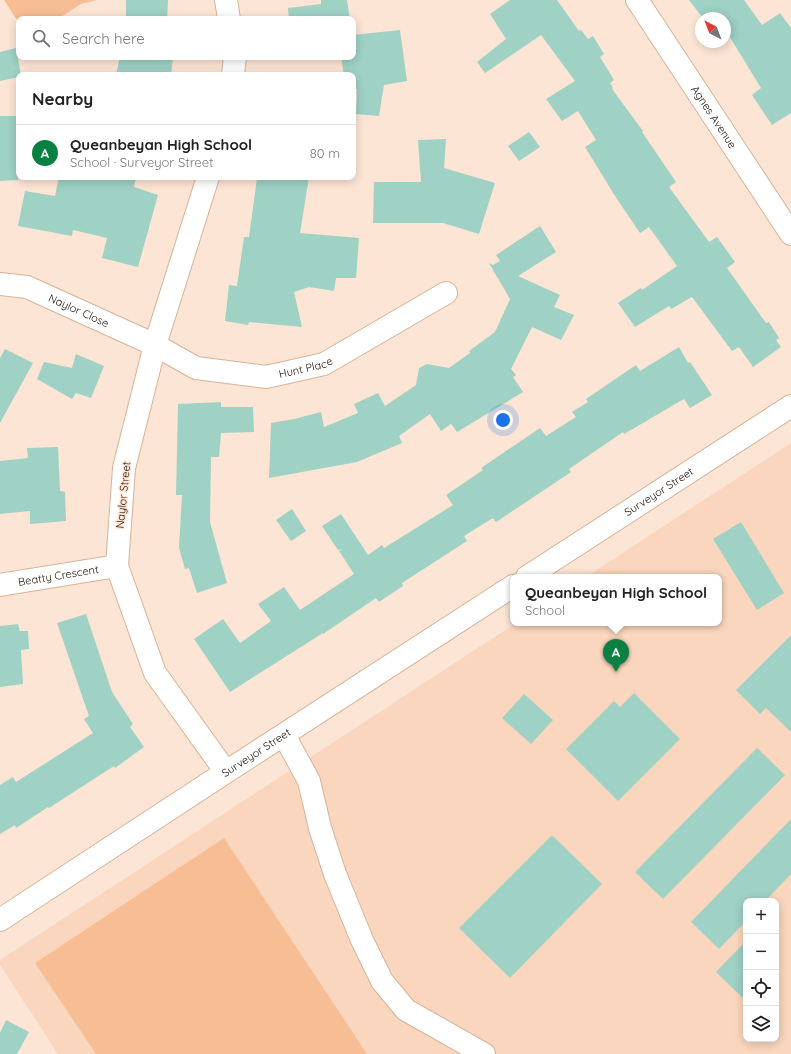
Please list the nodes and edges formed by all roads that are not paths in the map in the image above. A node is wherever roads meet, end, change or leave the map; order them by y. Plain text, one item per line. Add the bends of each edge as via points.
1 (226, 0) edge
2 (637, 0) edge
3 (229, 16) edge
4 (235, 60) edge
5 (233, 72) edge
6 (207, 180) edge
7 (791, 234) edge
8 (0, 284) edge
9 (446, 293) dead end
10 (155, 345) junction
11 (791, 406) edge
12 (117, 566) junction
13 (532, 574) edge
14 (0, 585) edge
15 (510, 588) edge
16 (284, 735) junction
17 (226, 772) junction
18 (0, 920) edge
19 (484, 1054) edge

1 - 3 street
2 - 7 street, Agnes Avenue
4 - 5 street
6 - 10 street, Naylor Street
8 - 10 street, Naylor Close via 27,287
9 - 10 street, Hunt Place via 324,364 266,377 196,368
10 - 12 street, Naylor Street via 124,468
11 - 13 street, Surveyor Street
12 - 14 street, Beatty Crescent
12 - 17 street, Naylor Street via 155,673
15 - 16 street, Surveyor Street
16 - 17 street, Surveyor Street
16 - 19 street via 309,781 320,828 335,874 382,981 406,1010
17 - 18 street, Surveyor Street

